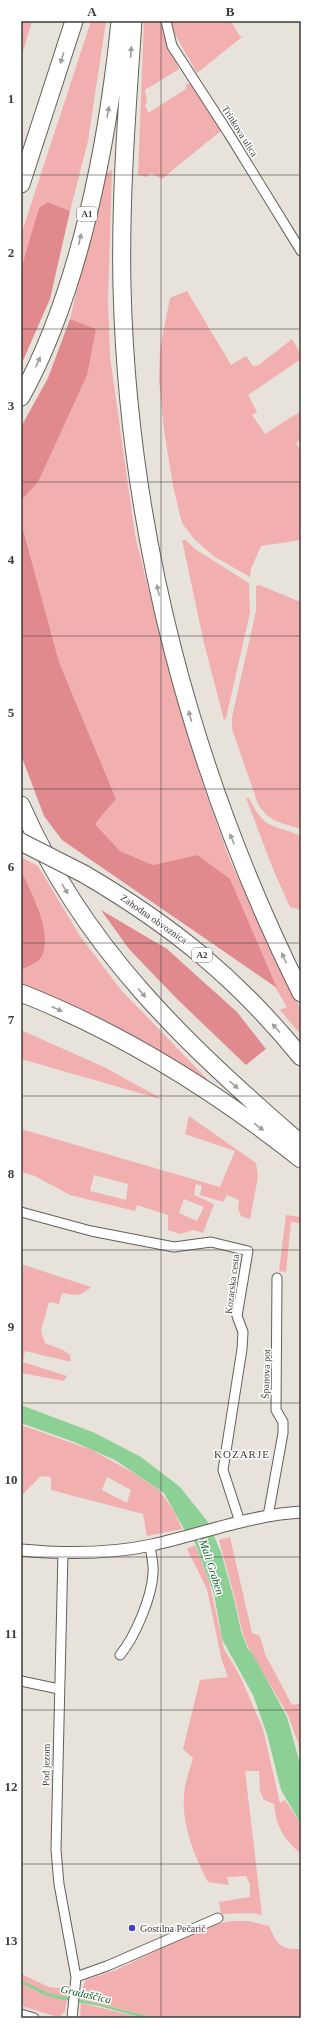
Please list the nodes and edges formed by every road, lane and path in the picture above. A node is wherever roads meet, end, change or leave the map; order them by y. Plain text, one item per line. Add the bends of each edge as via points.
1 (74, 21) edge
2 (120, 21) edge
3 (133, 21) edge
4 (166, 21) edge
5 (42, 119) junction
6 (21, 154) edge
7 (21, 184) edge
8 (301, 251) edge
9 (21, 397) edge
10 (21, 805) edge
11 (21, 842) edge
12 (21, 993) edge
13 (301, 994) edge
14 (301, 1057) edge
15 (301, 1144) edge
16 (301, 1159) edge
17 (21, 1212) edge
18 (277, 1278) dead end
19 (301, 1512) edge
20 (268, 1516) junction
21 (240, 1522) junction
22 (150, 1546) junction
23 (21, 1550) edge
24 (63, 1552) junction
25 (120, 1655) dead end
26 (21, 1681) edge
27 (59, 1689) junction
28 (218, 1918) dead end
29 (76, 1977) junction
30 (21, 2014) edge
31 (34, 2018) edge
32 (72, 2018) edge

1 -> 5 highway
9 -> 2 highway, A1 via 50,333 78,248 104,133
13 -> 3 highway via 253,891 202,752 169,639 146,531 129,406 122,289 125,141
4 - 8 street, Trinkova ulica via 172,46
5 - 6 highway
5 - 7 highway
10 -> 15 highway via 43,851 66,890 122,970 182,1037
14 -> 11 highway, Zahodna obvoznica / A2, bridge via 238,987 193,947 147,912 84,874
12 -> 16 highway via 84,1021 157,1059 227,1104
17 - 21 street, Kozarska cesta via 91,1231 174,1247 211,1242 248,1251 237,1316 243,1332 242,1349 222,1470
18 - 20 street, Španova pot via 276,1410 283,1422 283,1433
19 - 20 street
20 - 21 street
21 - 22 street
22 - 24 street
22 - 25 street via 154,1572 150,1592 135,1631
23 - 24 street
24 - 27 street, Pod jezom
26 - 27 street
27 - 29 street, Pod jezom via 56,1860
28 - 29 street via 108,1966
29 - 32 street, Pod jezom
30 - 31 street

